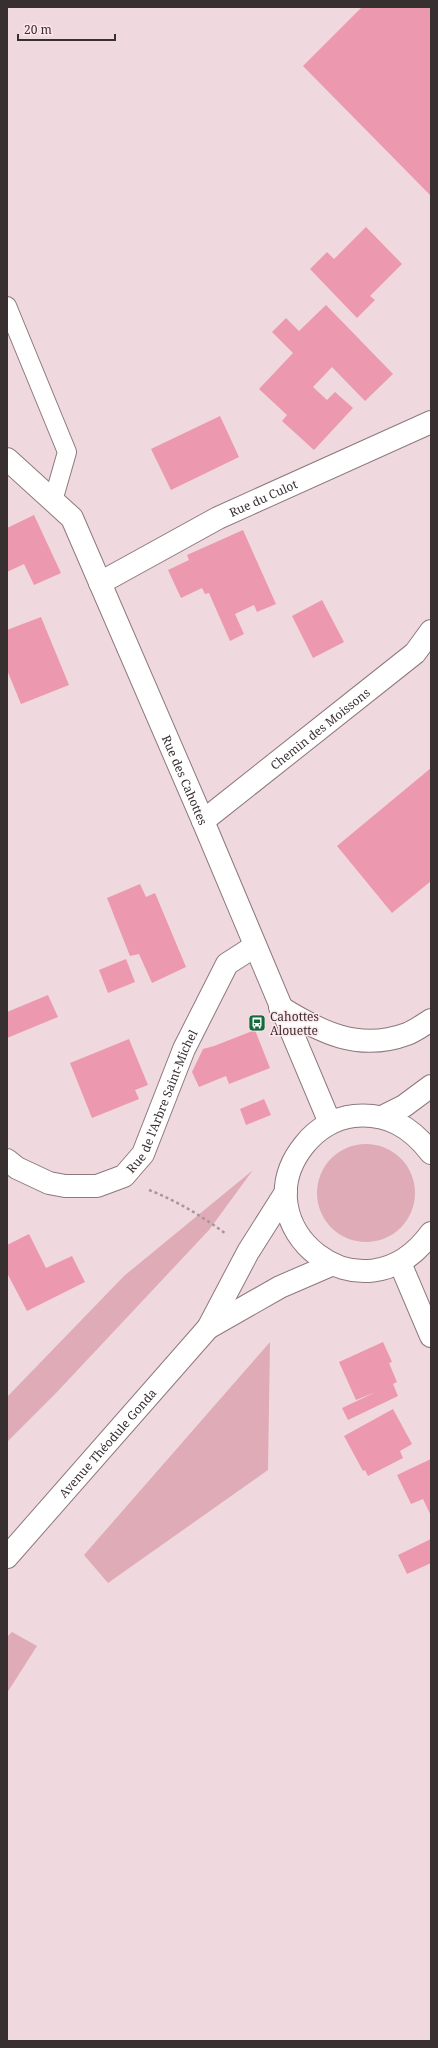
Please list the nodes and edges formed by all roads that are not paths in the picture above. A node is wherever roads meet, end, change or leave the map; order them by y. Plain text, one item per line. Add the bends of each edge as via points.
1 (7, 306) edge
2 (431, 422) edge
3 (7, 459) edge
4 (53, 501) junction
5 (100, 583) junction
6 (431, 631) edge
7 (203, 820) junction
8 (255, 946) junction
9 (280, 1007) junction
10 (431, 1020) edge
11 (431, 1086) edge
12 (382, 1117) junction
13 (330, 1123) junction
14 (431, 1153) edge
15 (7, 1160) edge
16 (286, 1192) junction
17 (431, 1233) edge
18 (400, 1263) junction
19 (331, 1265) junction
20 (208, 1328) junction
21 (431, 1336) edge
22 (7, 1557) edge

1 - 4 lane via 67,452
2 - 5 street, Rue du Culot via 218,518
3 - 4 street, Rue des Cahottes
4 - 5 street, Rue des Cahottes via 72,518
5 - 7 street, Rue des Cahottes
6 - 7 street, Chemin des Moissons via 415,653
7 - 8 street, Rue des Cahottes
8 - 9 street, Rue des Cahottes
8 - 15 street, Rue de l'Arbre Saint-Michel via 227,964 184,1049 143,1154 124,1176 97,1186 65,1186 49,1183 17,1168
9 - 10 street via 310,1025 336,1036 368,1042 407,1034
9 - 13 street, Rue des Cahottes
11 - 12 street via 404,1106
12 - 13 street via 347,1117
12 - 14 street via 403,1125 420,1139
13 - 16 street via 312,1136 298,1152 290,1171
16 - 19 street via 288,1210 294,1227 316,1255
16 - 20 street, Avenue Théodule Gonda via 248,1252
17 - 18 street via 420,1248
18 - 19 street via 377,1271 354,1271
18 - 21 street
19 - 20 street, Avenue Théodule Gonda via 280,1287
20 - 22 street, Avenue Théodule Gonda

